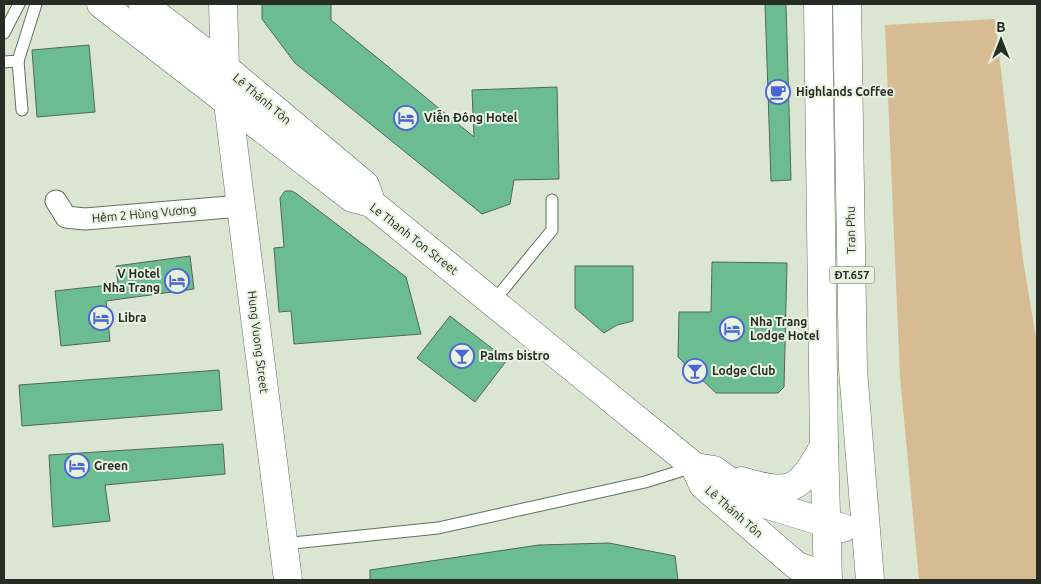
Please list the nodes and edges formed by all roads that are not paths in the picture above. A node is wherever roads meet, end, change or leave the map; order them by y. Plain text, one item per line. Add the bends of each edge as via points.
1 (19, 4) edge
2 (36, 4) edge
3 (101, 4) edge
4 (143, 4) edge
5 (222, 4) edge
6 (818, 4) edge
7 (848, 4) edge
8 (4, 33) edge
9 (18, 61) junction
10 (4, 62) edge
11 (225, 68) junction
12 (228, 103) junction
13 (22, 110) dead end
14 (552, 200) dead end
15 (56, 201) dead end
16 (371, 203) junction
17 (241, 206) junction
18 (493, 302) junction
19 (824, 446) junction
20 (695, 466) junction
21 (725, 476) junction
22 (826, 523) junction
23 (283, 544) junction
24 (868, 561) edge
25 (818, 576) edge
26 (288, 580) edge

1 - 8 lane
2 - 9 lane
3 - 12 main road, Le Thanh Ton Street
4 - 11 main road, Lê Thánh Tôn
5 - 11 main road, Hung Vuong Street
6 - 19 main road, ĐT.657
7 - 24 main road, Tran Phu / ĐT.657 via 853,370
9 - 10 lane
9 - 13 lane
11 - 12 main road, Hung Vuong Street
11 - 16 main road, Lê Thánh Tôn via 365,185
12 - 16 main road, Le Thanh Ton Street via 352,198
12 - 17 main road, Hung Vuong Street
14 - 18 lane via 552,230
15 - 17 street, Hẻm 2 Hùng Vương via 66,217 85,219
16 - 18 main road, Le Thanh Ton Street
17 - 23 main road, Hung Vuong Street
18 - 20 main road, Le Thanh Ton Street
19 - 21 main road via 802,481 788,488 758,486
19 - 22 main road, ĐT.657
20 - 21 main road, Lê Thánh Tôn
20 - 23 lane via 645,482 438,528
20 - 25 main road, Lê Thánh Tôn via 703,485
21 - 22 main road, Lê Thánh Tôn via 754,499
22 - 24 main road via 863,539
22 - 25 main road, ĐT.657
23 - 26 main road, Hung Vuong Street
24 - 25 main road via 858,571

